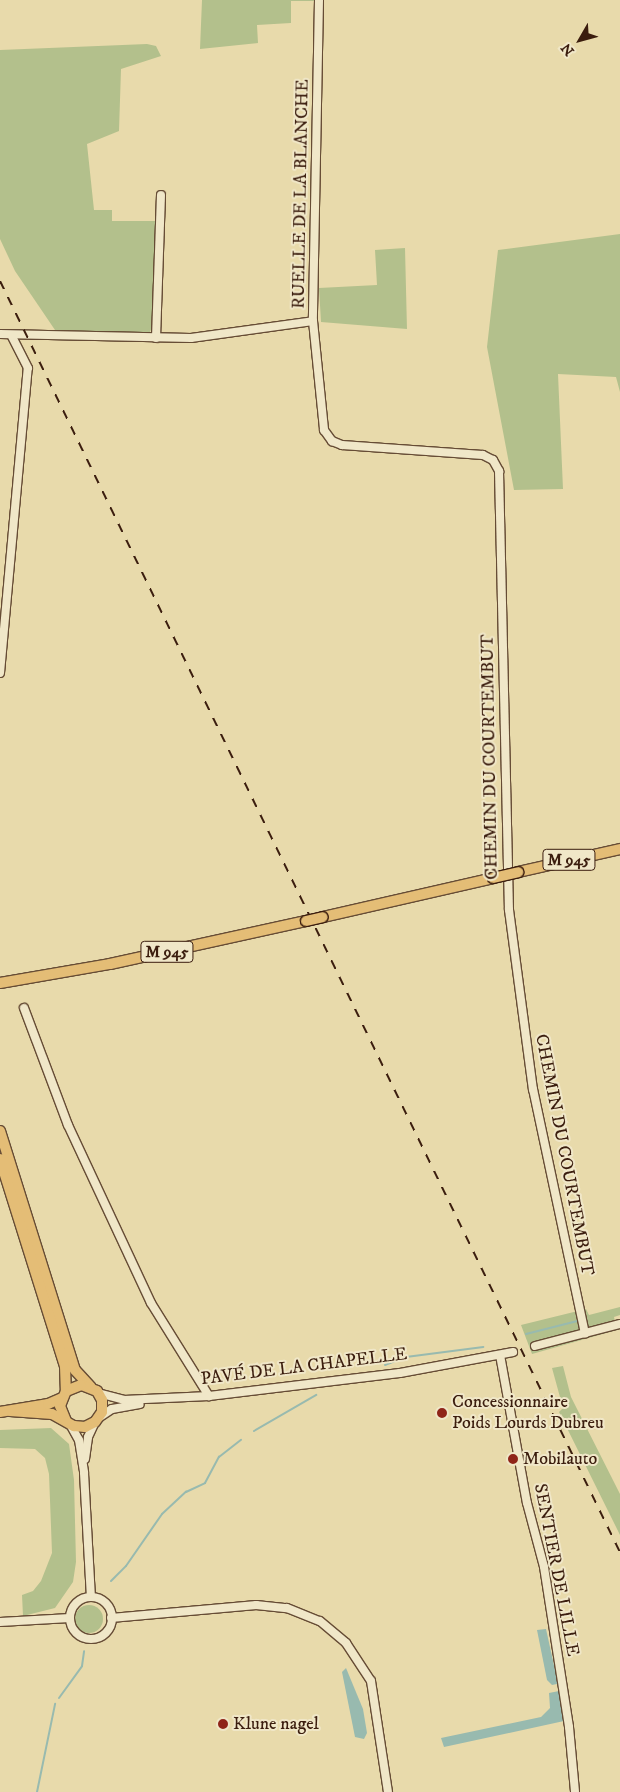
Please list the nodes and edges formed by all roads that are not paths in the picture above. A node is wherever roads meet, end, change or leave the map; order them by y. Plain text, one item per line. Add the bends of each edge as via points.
1 (319, 0) edge
2 (161, 195) dead end
3 (313, 322) junction
4 (0, 334) edge
5 (12, 336) junction
6 (156, 338) junction
7 (0, 673) edge
8 (620, 849) edge
9 (28, 980) junction
10 (0, 983) edge
11 (0, 988) edge
12 (24, 1008) dead end
13 (0, 1132) edge
14 (0, 1159) edge
15 (620, 1324) edge
16 (585, 1334) junction
17 (535, 1346) dead end
18 (514, 1352) dead end
19 (500, 1354) junction
20 (94, 1390) junction
21 (64, 1394) junction
22 (209, 1396) junction
23 (182, 1398) junction
24 (5, 1412) edge
25 (98, 1420) junction
26 (68, 1422) junction
27 (84, 1473) junction
28 (91, 1597) junction
29 (70, 1618) junction
30 (112, 1618) junction
31 (0, 1622) edge
32 (388, 1792) edge
33 (575, 1792) edge

1 - 3 street, RUELLE DE LA BLANCHE
2 - 6 street
3 - 6 street, RUELLE DE LA BLANCHE via 226,336
3 - 16 street, CHEMIN DU COURTEMBUT via 323,423 332,440 347,445 478,454 491,458 499,471 509,910 533,1089
4 - 5 street, RUELLE DE LA BLANCHE
5 - 6 street, RUELLE DE LA BLANCHE
5 - 7 street via 28,368
8 - 9 main road, M 945, bridge
9 - 10 main road, M 945
9 - 11 main road, M 945
12 - 22 street via 68,1124 150,1304
13 - 20 main road via 75,1370
14 - 21 main road via 64,1366
15 - 16 street
16 - 17 street
18 - 19 street, PAVÉ DE LA CHAPELLE
19 - 22 street, PAVÉ DE LA CHAPELLE via 400,1373
19 - 33 street, SENTIER DE LILLE via 526,1500 544,1567 570,1727
20 - 21 main road, PAVÉ DE LA CHAPELLE via 79,1385
20 - 23 street, PAVÉ DE LA CHAPELLE via 124,1400
20 - 25 main road via 103,1405
21 - 24 main road, PAVÉ DE LA CHAPELLE via 48,1404
21 - 26 main road via 60,1410
22 - 23 street, PAVÉ DE LA CHAPELLE
23 - 25 street via 118,1407
24 - 26 main road, PAVÉ DE LA CHAPELLE via 52,1414
25 - 26 main road, PAVÉ DE LA CHAPELLE via 83,1427
25 - 27 street via 88,1438
26 - 27 street via 79,1440
27 - 28 street
28 - 29 street via 74,1606
28 - 30 street via 103,1601
29 - 30 street via 75,1632 87,1639 107,1631
29 - 31 street
30 - 32 street via 256,1605 287,1608 320,1621 346,1643 371,1682

